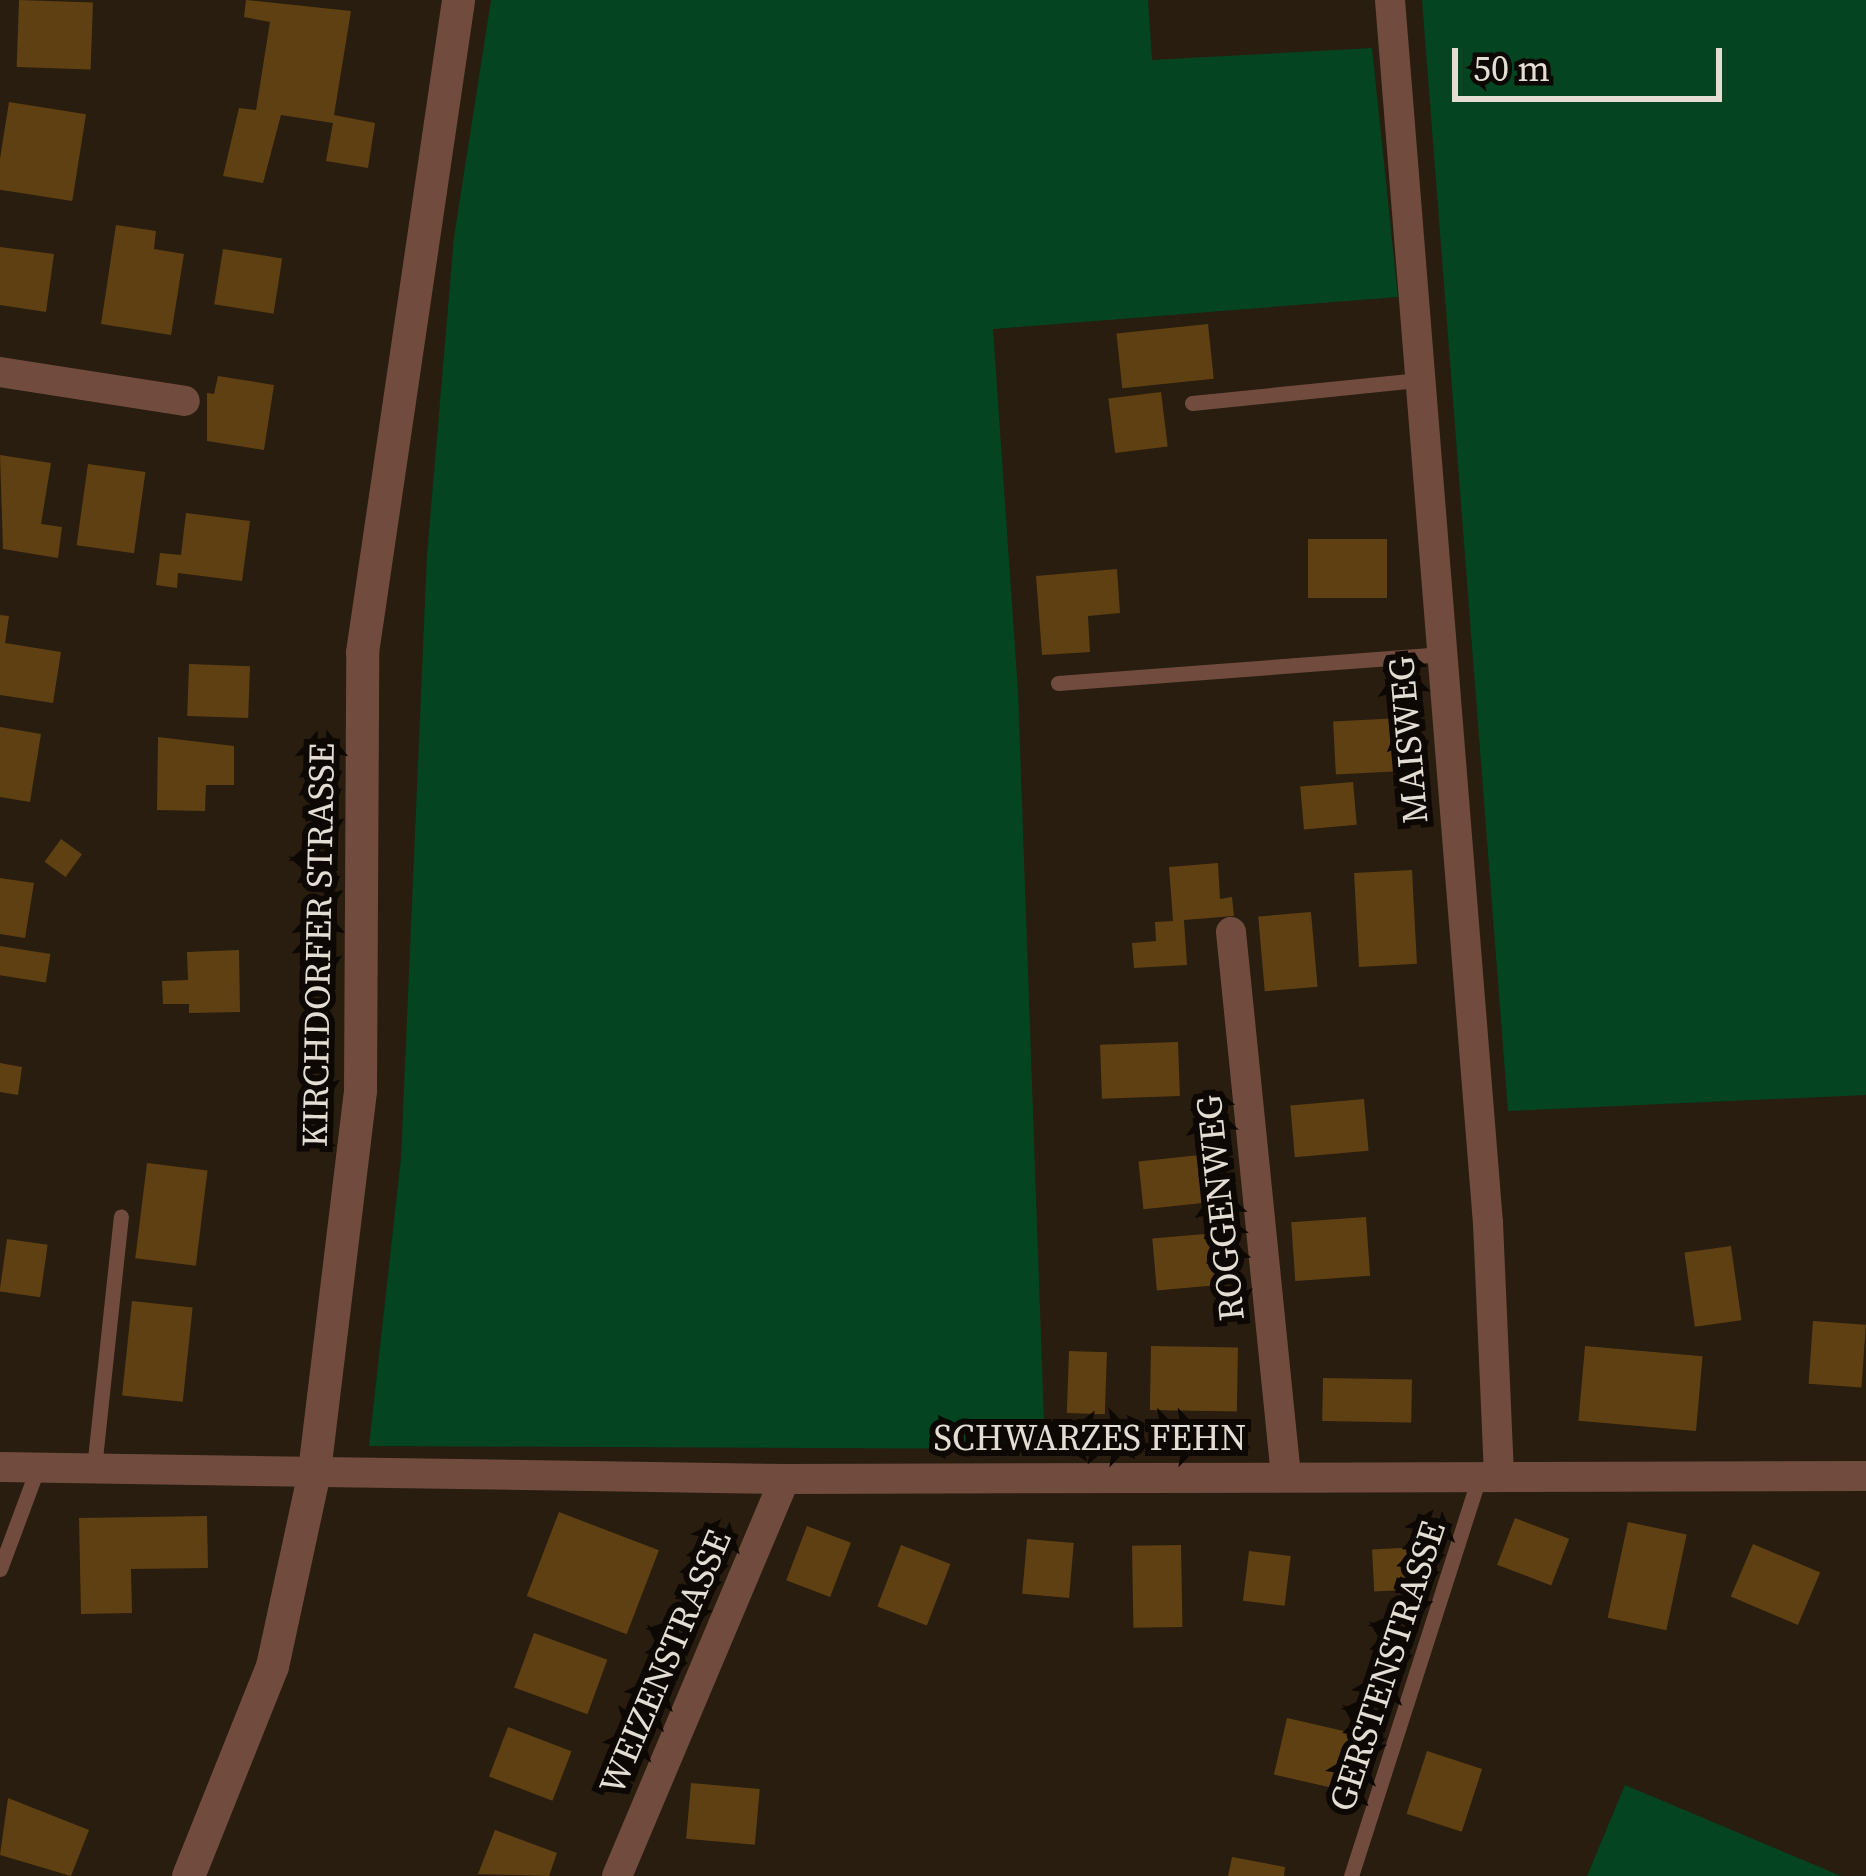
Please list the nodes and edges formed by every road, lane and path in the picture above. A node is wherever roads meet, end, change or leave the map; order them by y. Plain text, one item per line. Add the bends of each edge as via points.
1 (458, 0) edge
2 (1390, 0) edge
3 (0, 372) edge
4 (1417, 380) junction
5 (185, 401) dead end
6 (1192, 404) dead end
7 (1440, 654) junction
8 (1058, 682) dead end
9 (1231, 932) dead end
10 (121, 1216) dead end
11 (0, 1467) edge
12 (38, 1468) junction
13 (94, 1468) junction
14 (314, 1471) junction
15 (1490, 1475) junction
16 (1286, 1476) junction
17 (1866, 1476) edge
18 (785, 1479) junction
19 (0, 1569) edge
20 (188, 1876) edge
21 (616, 1876) edge
22 (1352, 1876) edge

1 - 14 street, KIRCHDORFER STRASSE via 362,652 360,1090
2 - 4 street, MAISWEG
3 - 5 street
4 - 6 lane
4 - 7 street, MAISWEG
7 - 8 lane
7 - 15 street, MAISWEG via 1488,1223
9 - 16 street, ROGGENWEG
10 - 13 lane
11 - 12 street, SCHWARZES FEHN
12 - 13 street, SCHWARZES FEHN
12 - 19 lane
13 - 14 street, SCHWARZES FEHN
14 - 18 street, SCHWARZES FEHN
14 - 20 street, KIRCHDORFER STRASSE via 272,1666
15 - 16 street, SCHWARZES FEHN
15 - 17 street, SCHWARZES FEHN
15 - 22 lane, GERSTENSTRASSE
16 - 18 street, SCHWARZES FEHN
18 - 21 street, WEIZENSTRASSE

